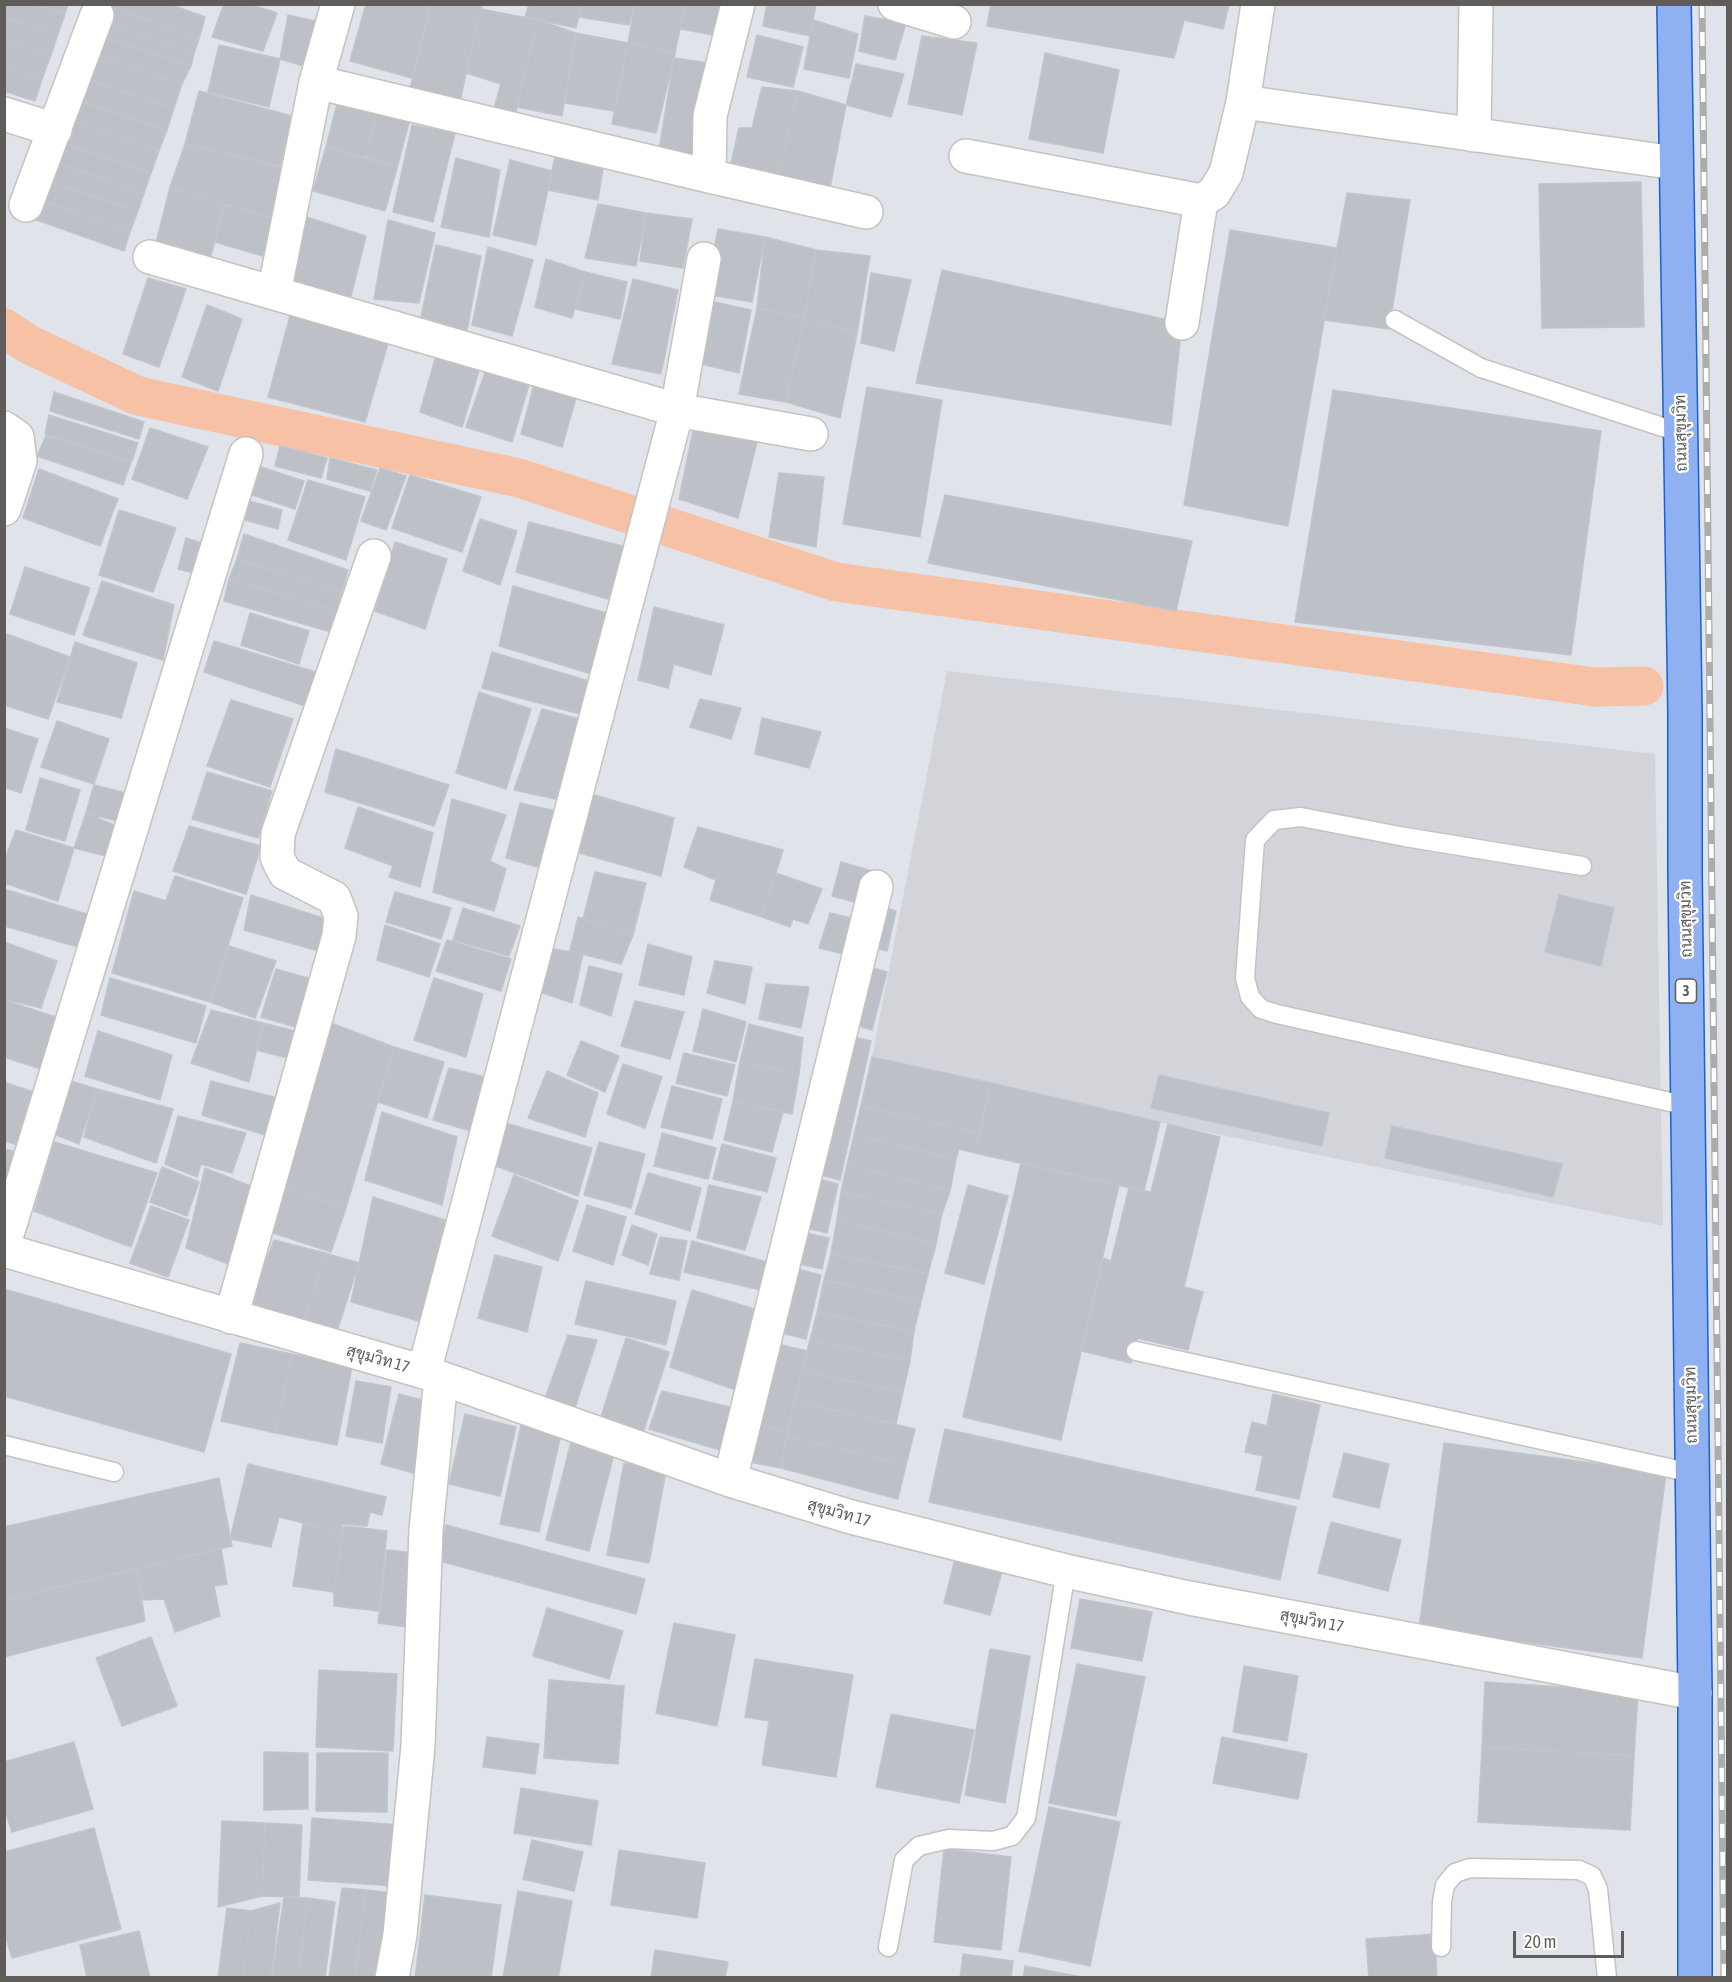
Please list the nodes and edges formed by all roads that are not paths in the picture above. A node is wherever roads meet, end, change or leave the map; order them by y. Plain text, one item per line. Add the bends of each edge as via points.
1 (338, 4) edge
2 (738, 4) edge
3 (895, 4) edge
4 (1258, 4) edge
5 (1476, 4) edge
6 (1674, 4) edge
7 (97, 15) dead end
8 (954, 22) dead end
9 (316, 82) junction
10 (1243, 102) junction
11 (4, 114) edge
12 (55, 130) junction
13 (1474, 135) junction
14 (966, 156) dead end
15 (1676, 163) junction
16 (709, 176) junction
17 (1201, 201) junction
18 (26, 205) dead end
19 (866, 212) dead end
20 (150, 257) dead end
21 (704, 259) dead end
22 (274, 293) junction
23 (1395, 320) dead end
24 (1182, 323) dead end
25 (677, 410) junction
26 (4, 428) edge
27 (1681, 433) junction
28 (812, 434) dead end
29 (246, 454) dead end
30 (4, 508) edge
31 (374, 556) dead end
32 (1582, 866) dead end
33 (876, 887) dead end
34 (1688, 1106) junction
35 (4, 1244) edge
36 (4, 1250) edge
37 (231, 1317) junction
38 (1136, 1351) dead end
39 (433, 1376) junction
40 (4, 1445) edge
41 (114, 1472) dead end
42 (1692, 1473) junction
43 (730, 1480) junction
44 (1066, 1571) junction
45 (1695, 1693) junction
46 (888, 1947) dead end
47 (1441, 1947) dead end
48 (392, 1977) edge
49 (1607, 1977) edge
50 (1695, 1977) edge

1 - 9 street
2 - 16 street via 710,116
3 - 8 street
4 - 10 street
5 - 13 street
6 - 15 highway, ถนนสุขุมวิท / 3
7 - 12 street
9 - 16 street
9 - 22 street
10 - 13 street
10 - 17 street via 1226,173 1214,193
11 - 12 street
12 - 18 street
13 - 15 street
14 - 17 street
15 - 27 highway, ถนนสุขุมวิท / 3
16 - 19 street
17 - 24 street
20 - 22 street
21 - 25 street
22 - 25 street
23 - 27 lane via 1481,368
25 - 28 street
25 - 39 street
26 - 30 street via 17,437 20,461
27 - 34 highway, ถนนสุขุมวิท / 3
29 - 35 street
31 - 37 street via 278,834 277,857 285,873 334,898 341,916 339,936
32 - 34 lane via 1301,817 1274,820 1255,840 1245,978 1250,997 1261,1009 1277,1014
33 - 43 street
34 - 42 highway, ถนนสุขุมวิท / 3
36 - 37 street, สุขุมวิท 17
37 - 39 street, สุขุมวิท 17
38 - 42 lane
39 - 43 street, สุขุมวิท 17
39 - 48 street via 418,1746 400,1935
40 - 41 lane
42 - 45 highway, ถนนสุขุมวิท / 3
43 - 44 street, สุขุมวิท 17 via 851,1517
44 - 45 street, สุขุมวิท 17 via 1189,1598
44 - 46 lane via 1026,1818 1012,1836 993,1841 949,1839 919,1846 904,1860
45 - 50 highway, ถนนสุขุมวิท / 3
47 - 49 lane via 1445,1885 1455,1873 1470,1868 1579,1870 1592,1876 1598,1889

